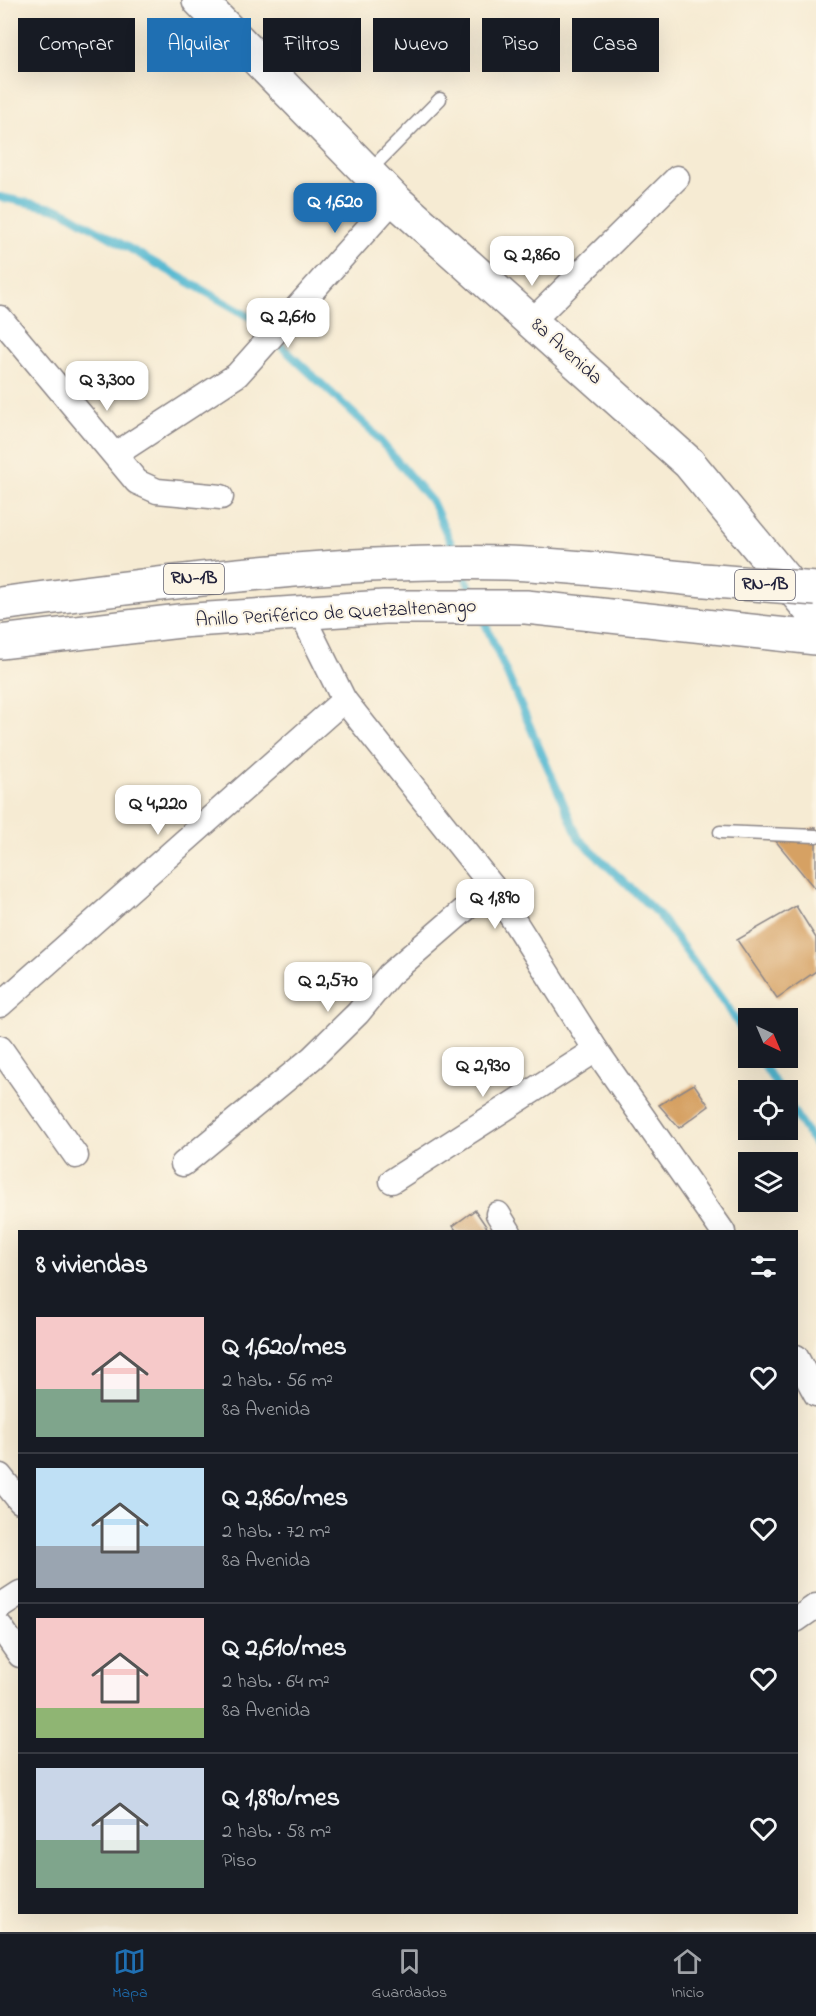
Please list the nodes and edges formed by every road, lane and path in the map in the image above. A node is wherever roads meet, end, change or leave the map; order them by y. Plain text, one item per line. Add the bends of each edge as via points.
1 (199, 0) edge
2 (440, 99) dead end
3 (367, 173) junction
4 (677, 178) dead end
5 (394, 199) junction
6 (0, 318) edge
7 (532, 321) junction
8 (116, 454) junction
9 (221, 497) dead end
10 (816, 589) edge
11 (0, 604) edge
12 (301, 613) junction
13 (816, 617) edge
14 (816, 638) edge
15 (0, 642) edge
16 (344, 700) junction
17 (720, 832) dead end
18 (816, 836) edge
19 (492, 886) junction
20 (0, 1005) edge
21 (0, 1048) edge
22 (596, 1050) junction
23 (76, 1156) dead end
24 (183, 1164) dead end
25 (392, 1181) dead end
26 (715, 1228) edge
27 (798, 1362) edge
28 (816, 1394) edge
29 (0, 1476) edge
30 (18, 1498) edge
31 (18, 1594) edge
32 (0, 1606) edge
33 (816, 1606) edge
34 (798, 1619) edge
35 (0, 1626) edge
36 (18, 1652) edge

1 - 3 main road, 8a Avenida
2 - 3 lane
3 - 5 main road, 8a Avenida
4 - 7 street
5 - 7 main road, 8a Avenida
5 - 8 street via 237,375
6 - 8 street
7 - 13 main road, 8a Avenida via 689,463
8 - 9 street via 137,482 157,491
10 - 11 main road, RN-1B, bridge via 507,563 389,565 202,578
12 - 14 main road, Anillo Periférico de Quetzaltenango / RN-1B via 384,607 526,607
12 - 15 main road, Anillo Periférico de Quetzaltenango / RN-1B via 180,621
12 - 16 street
16 - 19 street
16 - 20 street
17 - 18 lane
19 - 22 street
19 - 24 street via 389,975 358,1013 312,1058
21 - 23 street
22 - 25 street
22 - 26 street
27 - 28 street
29 - 30 street
31 - 32 street
33 - 34 street
35 - 36 street

